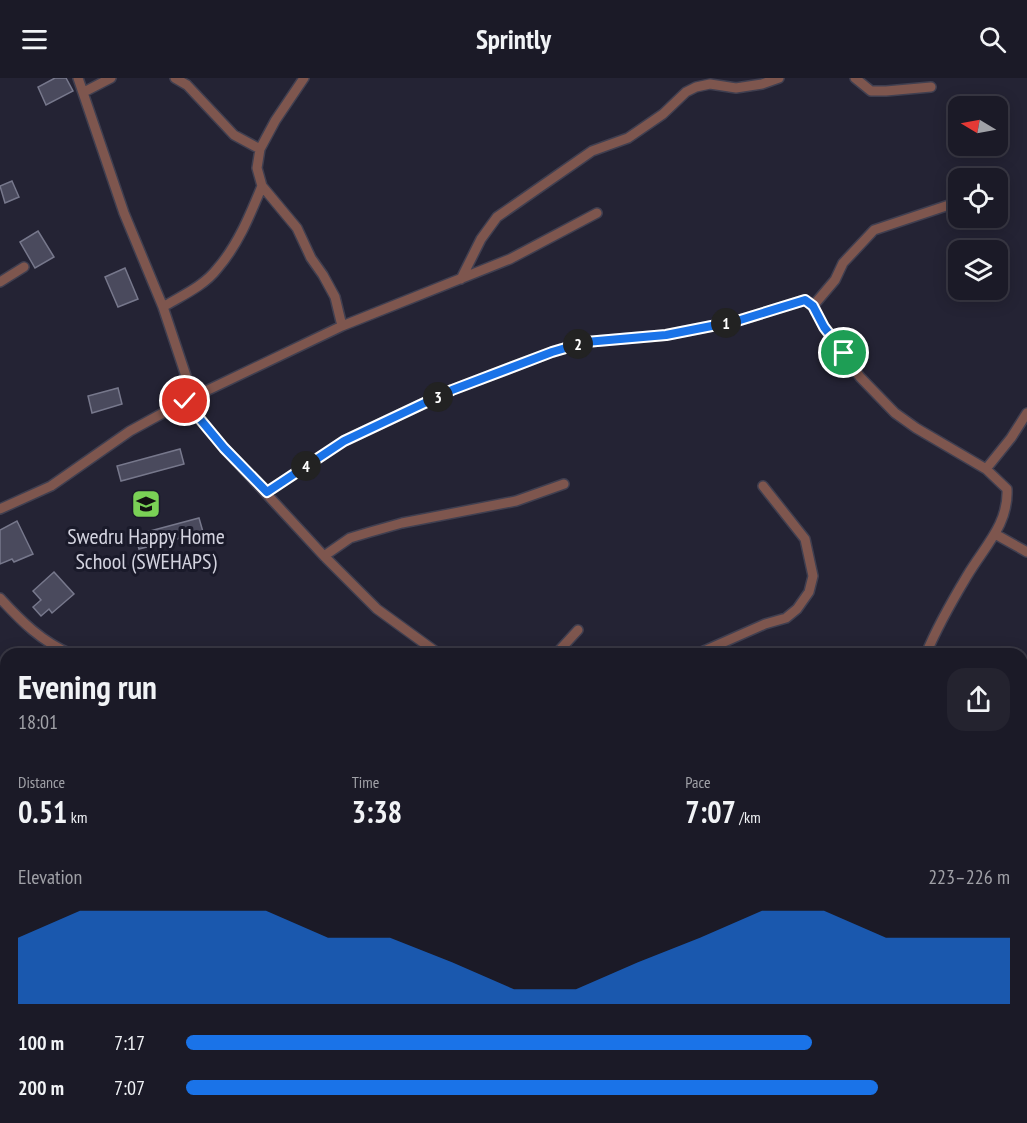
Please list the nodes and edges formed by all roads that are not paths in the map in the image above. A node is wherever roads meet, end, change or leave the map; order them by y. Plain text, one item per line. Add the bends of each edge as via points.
1 (78, 78) edge
2 (111, 78) edge
3 (176, 78) edge
4 (304, 78) edge
5 (779, 78) edge
6 (855, 78) edge
7 (931, 87) dead end
8 (84, 92) junction
9 (260, 149) junction
10 (262, 186) junction
11 (948, 205) edge
12 (597, 213) dead end
13 (24, 267) dead end
14 (461, 279) junction
15 (0, 282) edge
16 (813, 306) junction
17 (163, 307) junction
18 (342, 326) junction
19 (189, 399) junction
20 (1027, 412) edge
21 (986, 469) junction
22 (564, 484) dead end
23 (763, 486) dead end
24 (267, 492) junction
25 (0, 509) edge
26 (995, 534) junction
27 (1027, 552) edge
28 (324, 556) junction
29 (0, 598) edge
30 (578, 630) dead end
31 (57, 648) edge
32 (431, 648) edge
33 (562, 648) edge
34 (710, 648) edge
35 (929, 648) edge

1 - 8 street
2 - 8 street
3 - 9 street via 234,135
4 - 9 street
5 - 14 street via 736,88 710,84 696,87 628,138 592,151 497,217 481,238
6 - 7 street via 871,91
8 - 17 street via 124,213
9 - 10 street via 257,168
10 - 17 street via 234,247 217,270
10 - 18 street via 297,228 335,297
11 - 16 street via 874,230 843,263 835,280
12 - 14 street via 531,249
13 - 15 street
14 - 18 street
16 - 21 street via 860,377 895,412
16 - 24 street via 805,300 737,321 666,335 586,342 552,352 452,390 344,441
17 - 19 street
18 - 19 street
19 - 24 street via 224,448
19 - 25 street via 130,431 51,486
20 - 21 street
21 - 26 street via 1006,489 1003,519
22 - 28 street via 516,501 370,531 350,538
23 - 34 street via 805,539 813,576 809,592 786,618
24 - 28 street
26 - 27 street
26 - 35 street via 968,574
28 - 32 street via 377,609
29 - 31 street via 33,632
30 - 33 street

